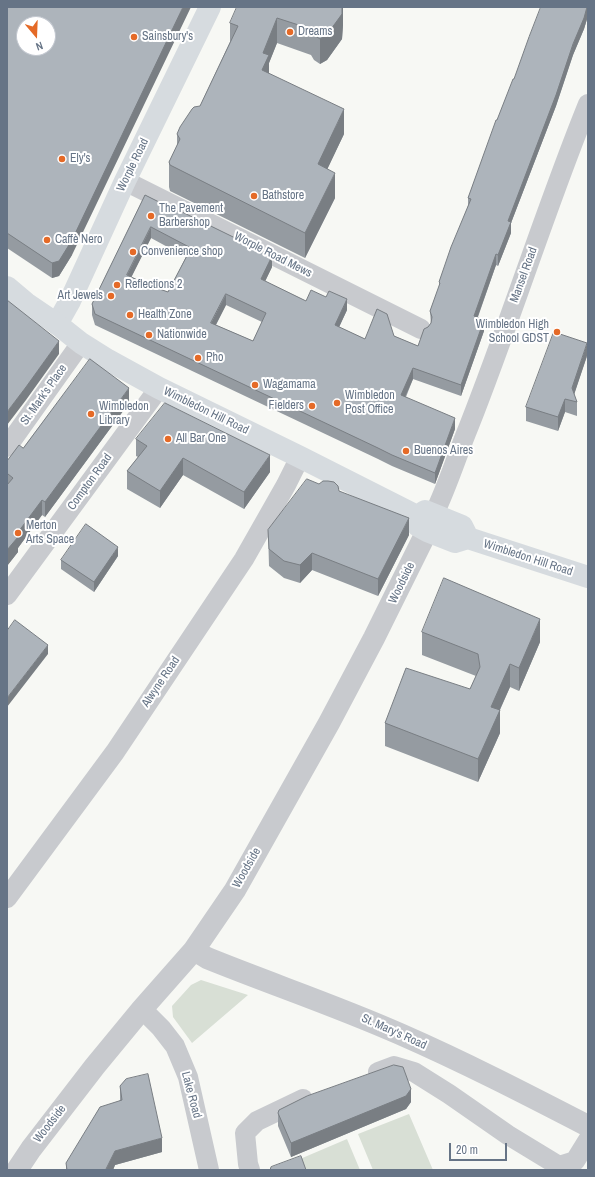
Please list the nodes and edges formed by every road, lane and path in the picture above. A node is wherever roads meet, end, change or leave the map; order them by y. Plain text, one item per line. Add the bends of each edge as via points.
1 (210, 7) edge
2 (588, 104) edge
3 (125, 181) junction
4 (7, 287) edge
5 (57, 324) junction
6 (421, 329) dead end
7 (81, 343) junction
8 (159, 388) junction
9 (7, 447) edge
10 (300, 457) junction
11 (426, 520) junction
12 (588, 577) edge
13 (7, 595) edge
14 (7, 898) edge
15 (194, 950) junction
16 (142, 1009) junction
17 (359, 1079) edge
18 (317, 1094) edge
19 (588, 1126) edge
20 (588, 1140) edge
21 (16, 1170) edge
22 (209, 1170) edge
23 (250, 1170) edge

1 - 3 main road, Worple Road
2 - 11 street, Mansel Road via 446,488
3 - 5 main road, Worple Road
3 - 6 street, Worple Road Mews
4 - 5 main road, Wimbledon Hill Road
5 - 7 main road, Wimbledon Hill Road
7 - 8 main road, Wimbledon Hill Road
7 - 9 street, St. Mark's Place
8 - 10 main road, Wimbledon Hill Road
8 - 13 street, Compton Road
10 - 11 main road, Wimbledon Hill Road
10 - 14 street, Alwyne Road via 244,559 115,752
11 - 12 main road, Wimbledon Hill Road via 462,526 468,538
11 - 15 street, Woodside via 374,638 329,723 235,890
15 - 16 street, Woodside
15 - 19 street, St. Mary's Road via 207,958 400,1034
16 - 21 street, Woodside via 90,1072
16 - 22 street, Lake Road via 175,1046 188,1077
17 - 20 street via 394,1066 414,1072 559,1166 575,1161
18 - 23 street via 257,1121 246,1133

